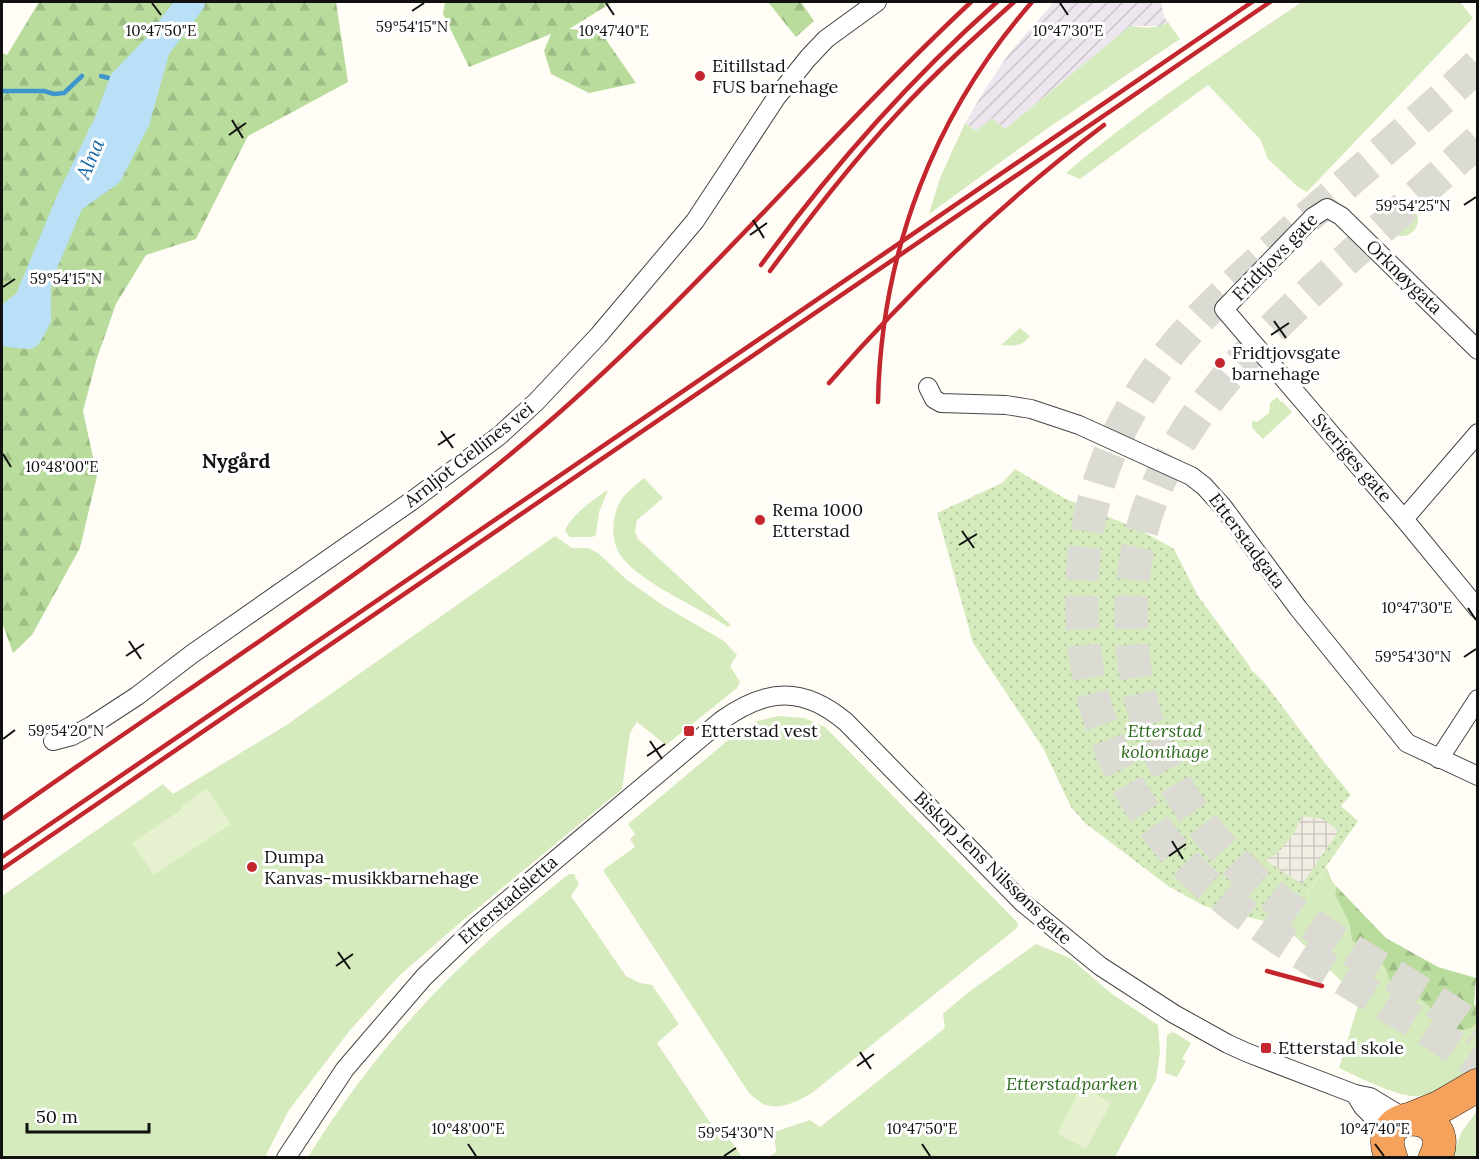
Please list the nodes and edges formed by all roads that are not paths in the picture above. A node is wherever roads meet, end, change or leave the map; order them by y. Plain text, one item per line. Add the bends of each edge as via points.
1 (877, 2) edge
2 (1327, 208) joint
3 (1224, 309) joint
4 (1478, 350) edge
5 (928, 387) dead end
6 (1478, 433) edge
7 (1404, 519) junction
8 (1478, 609) edge
9 (773, 695) joint
10 (1478, 699) edge
11 (53, 741) dead end
12 (1439, 759) junction
13 (1478, 776) edge
14 (1478, 1085) edge
15 (1355, 1094) junction
16 (1478, 1102) edge
17 (1394, 1140) edge
18 (1438, 1152) edge
19 (289, 1156) edge

1 - 11 street, Arnljot Gellines vei via 826,39 808,58 695,221 598,336 499,436 137,696 91,726
2 - 3 street, Fridtjovs gate
2 - 4 street, Orknøygata via 1341,216
3 - 7 street, Sveriges gate
5 - 12 street, Etterstadgata via 941,403 1006,405 1050,415 1191,476 1223,507 1407,743
6 - 7 street
7 - 8 street, Sveriges gate
9 - 15 street, Biskop Jens Nilssøns gate via 804,697 834,712 1022,902 1125,983 1248,1053
9 - 19 street, Etterstadsletta via 722,720 450,951 345,1069
10 - 12 street
12 - 13 street, Etterstadgata
14 - 17 highway
15 - 17 street
15 - 17 street, Biskop Jens Nilssøns gate via 1370,1096
16 - 18 highway
17 - 18 highway via 1428,1122 1433,1127

